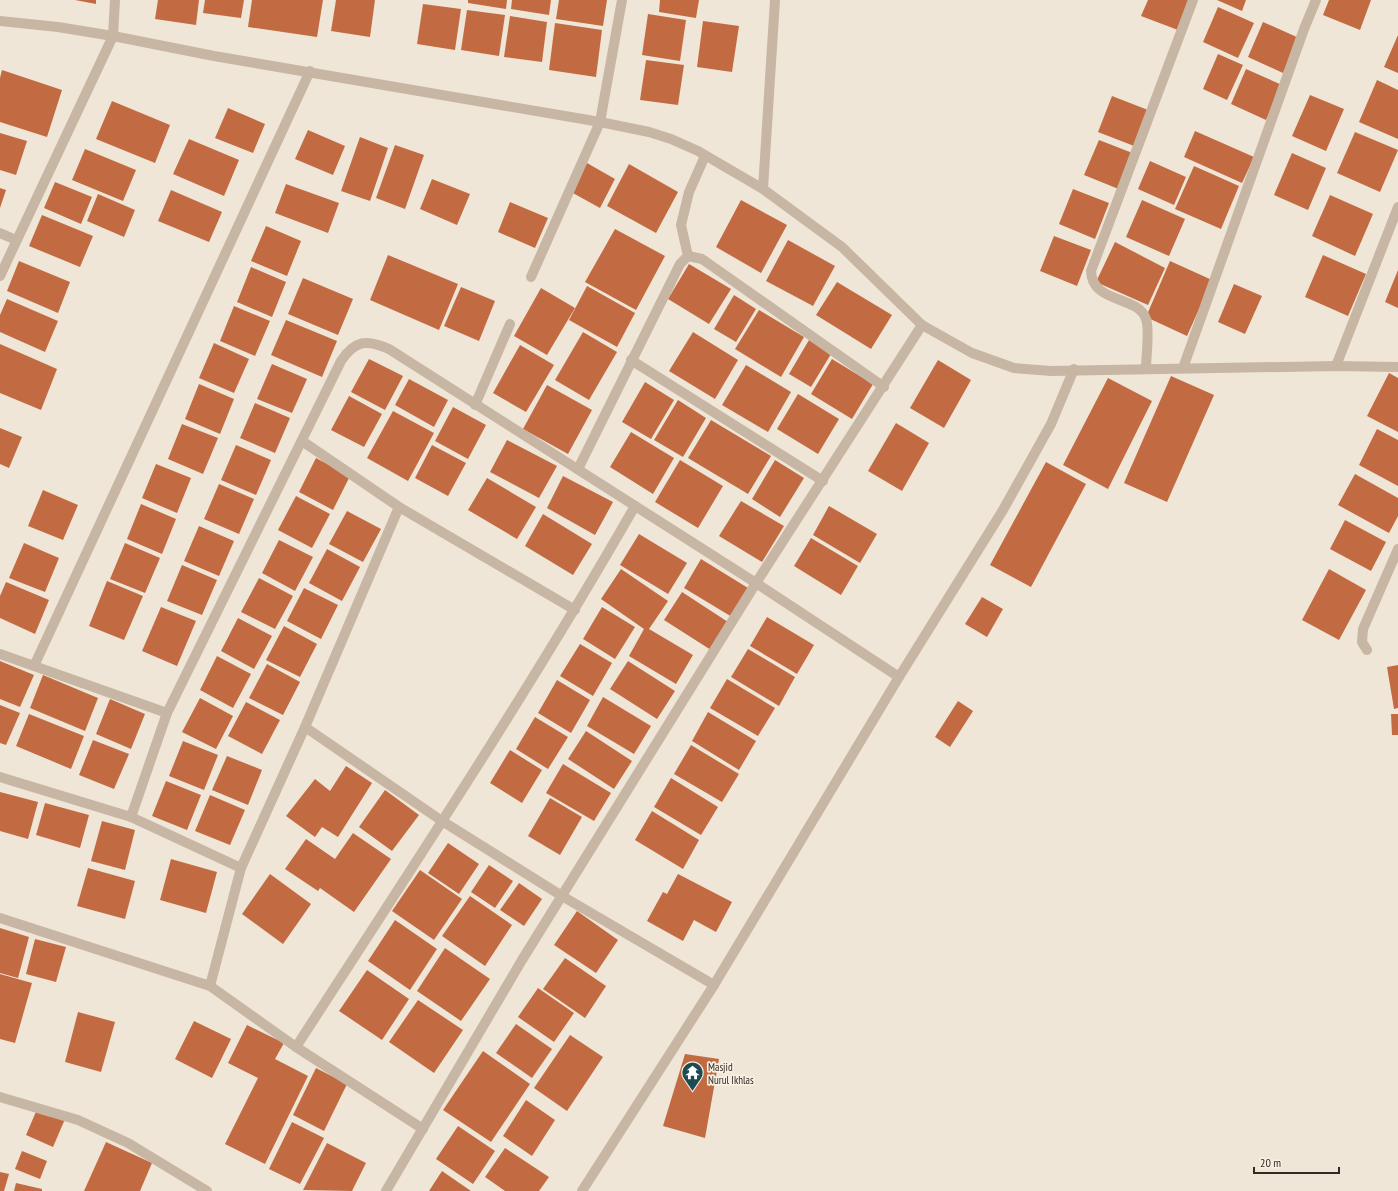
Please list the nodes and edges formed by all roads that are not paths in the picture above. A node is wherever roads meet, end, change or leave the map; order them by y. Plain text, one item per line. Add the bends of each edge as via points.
1 (115, 0) edge
2 (622, 0) edge
3 (775, 0) edge
4 (1193, 0) edge
5 (1316, 0) edge
6 (0, 21) edge
7 (113, 36) junction
8 (310, 71) junction
9 (600, 122) junction
10 (705, 156) junction
11 (764, 189) junction
12 (1398, 207) edge
13 (0, 233) edge
14 (16, 240) junction
15 (688, 256) junction
16 (0, 276) edge
17 (531, 277) dead end
18 (510, 324) dead end
19 (922, 325) junction
20 (631, 360) junction
21 (1336, 366) junction
22 (1398, 367) edge
23 (1184, 368) junction
24 (1074, 369) junction
25 (1146, 369) junction
26 (884, 387) junction
27 (474, 405) junction
28 (302, 441) junction
29 (578, 470) junction
30 (823, 481) junction
31 (635, 506) junction
32 (399, 507) junction
33 (1398, 549) edge
34 (756, 583) junction
35 (575, 610) junction
36 (1366, 650) dead end
37 (0, 654) edge
38 (34, 666) junction
39 (899, 677) junction
40 (167, 713) junction
41 (305, 727) junction
42 (0, 777) edge
43 (132, 818) junction
44 (442, 821) junction
45 (241, 868) junction
46 (562, 896) junction
47 (0, 918) edge
48 (714, 985) junction
49 (210, 986) junction
50 (296, 1047) junction
51 (0, 1096) edge
52 (423, 1129) junction
53 (207, 1191) edge
54 (386, 1191) edge
55 (582, 1191) edge

1 - 7 street
2 - 9 street
3 - 11 street
4 - 25 street via 1091,271 1096,288 1145,316
5 - 23 street
6 - 7 street
7 - 8 street via 214,56
7 - 14 street
8 - 9 street
8 - 38 street
9 - 10 street via 671,139
9 - 17 street
10 - 11 street
10 - 15 street via 689,192 681,225
11 - 19 street via 842,247
12 - 21 street
13 - 14 street
14 - 16 street
15 - 20 street via 680,264
15 - 26 street via 702,259
18 - 27 street
19 - 24 street via 972,353 1000,364 1030,370
19 - 26 street
20 - 29 street
20 - 30 street
21 - 22 street
21 - 23 street
23 - 25 street
24 - 25 street
24 - 39 street via 1051,424 1007,504
26 - 30 street
27 - 28 street via 389,350 373,342 364,343 349,350 341,361
27 - 29 street
28 - 32 street
28 - 40 street
29 - 31 street
30 - 34 street
31 - 34 street
31 - 35 street
32 - 35 street
32 - 41 street
33 - 36 street via 1363,629 1362,642
34 - 39 street
34 - 46 street
35 - 44 street
37 - 38 street
38 - 40 street
39 - 48 street
40 - 43 street
41 - 44 street
41 - 45 street
42 - 43 street
43 - 45 street
44 - 46 street
44 - 50 street
45 - 49 street
46 - 48 street
46 - 52 street
47 - 49 street
48 - 55 street
49 - 50 street
50 - 52 street
51 - 53 street via 78,1120 128,1143
52 - 54 street

